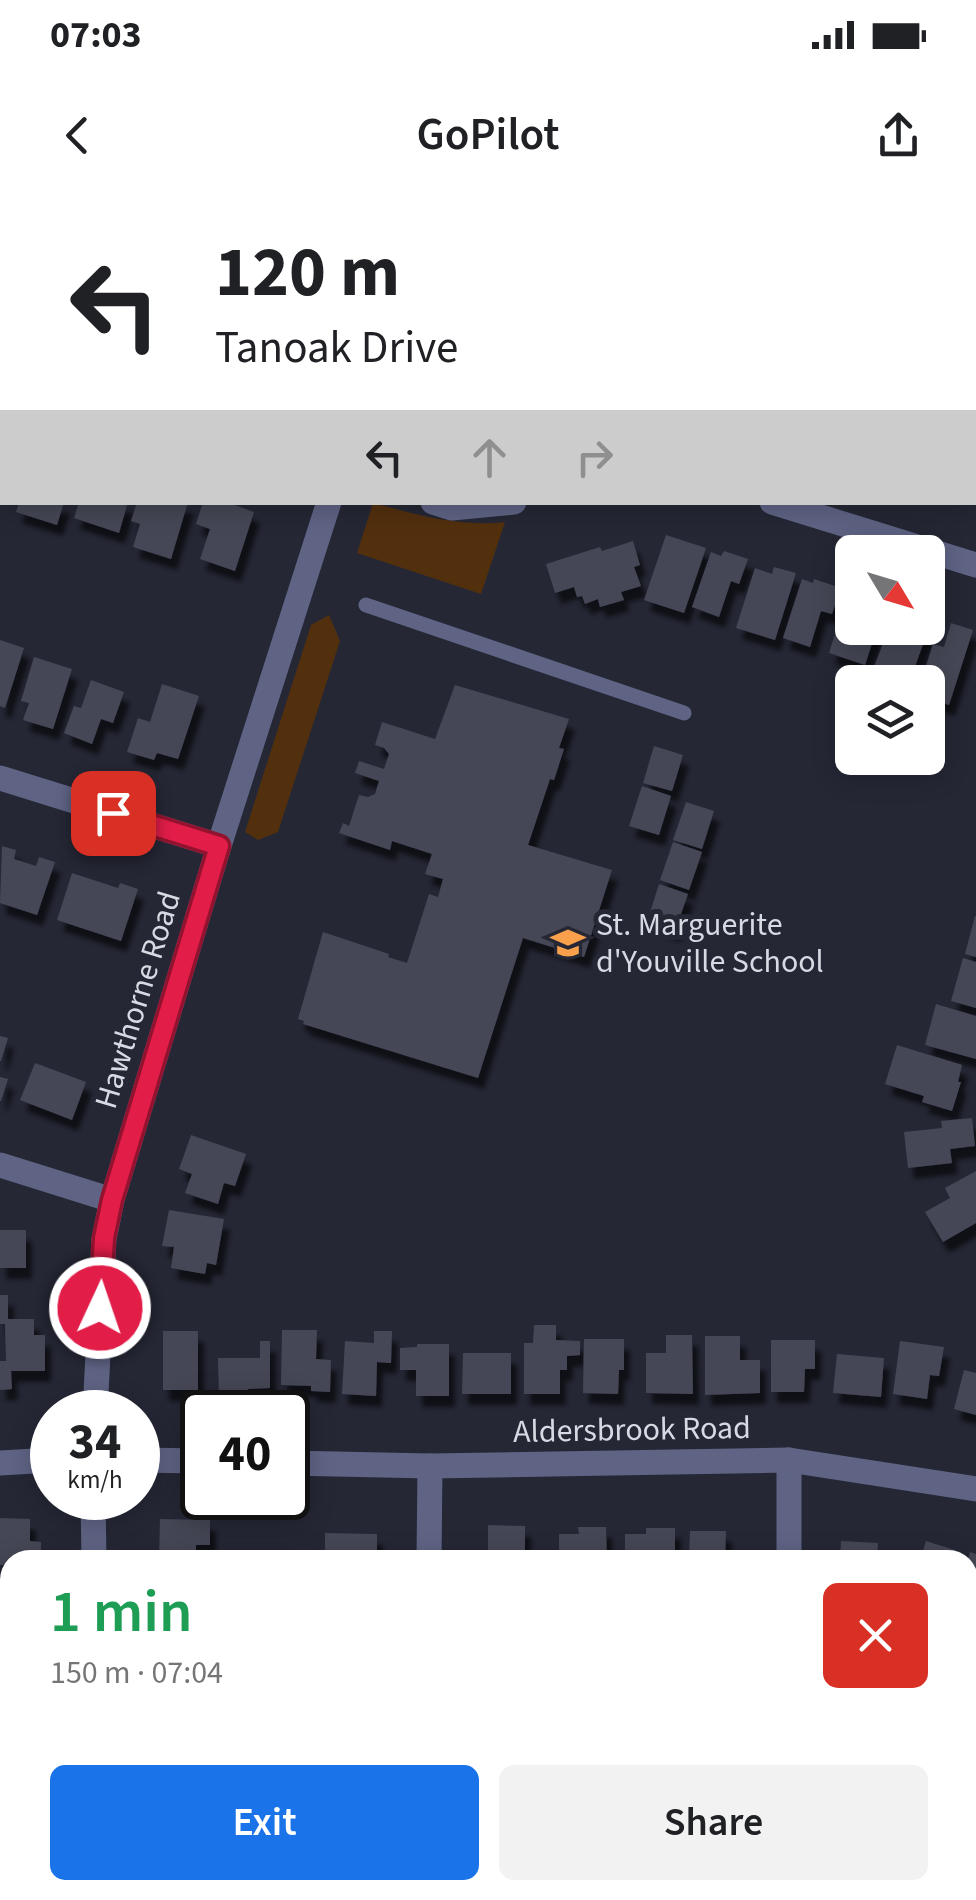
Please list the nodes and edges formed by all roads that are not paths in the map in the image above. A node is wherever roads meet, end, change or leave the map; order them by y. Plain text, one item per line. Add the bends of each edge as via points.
1 (328, 505) edge
2 (442, 505) edge
3 (483, 505) edge
4 (782, 505) edge
5 (976, 566) edge
6 (366, 606) dead end
7 (684, 713) dead end
8 (0, 778) edge
9 (219, 846) junction
10 (0, 1165) edge
11 (112, 1200) junction
12 (96, 1390) edge
13 (790, 1460) junction
14 (30, 1461) edge
15 (0, 1463) edge
16 (310, 1463) edge
17 (430, 1466) junction
18 (976, 1489) edge
19 (93, 1520) edge
20 (94, 1550) edge
21 (429, 1550) edge
22 (789, 1550) edge

1 - 9 street, Hawthorne Road
2 - 3 street
4 - 5 street
6 - 7 lane
8 - 9 street
9 - 11 street, Hawthorne Road
10 - 11 street
11 - 12 street, Hawthorne Road
13 - 17 street, Aldersbrook Road
13 - 18 street, Aldersbrook Road
13 - 22 street
14 - 15 street
16 - 17 street, Aldersbrook Road
17 - 21 street
19 - 20 street

